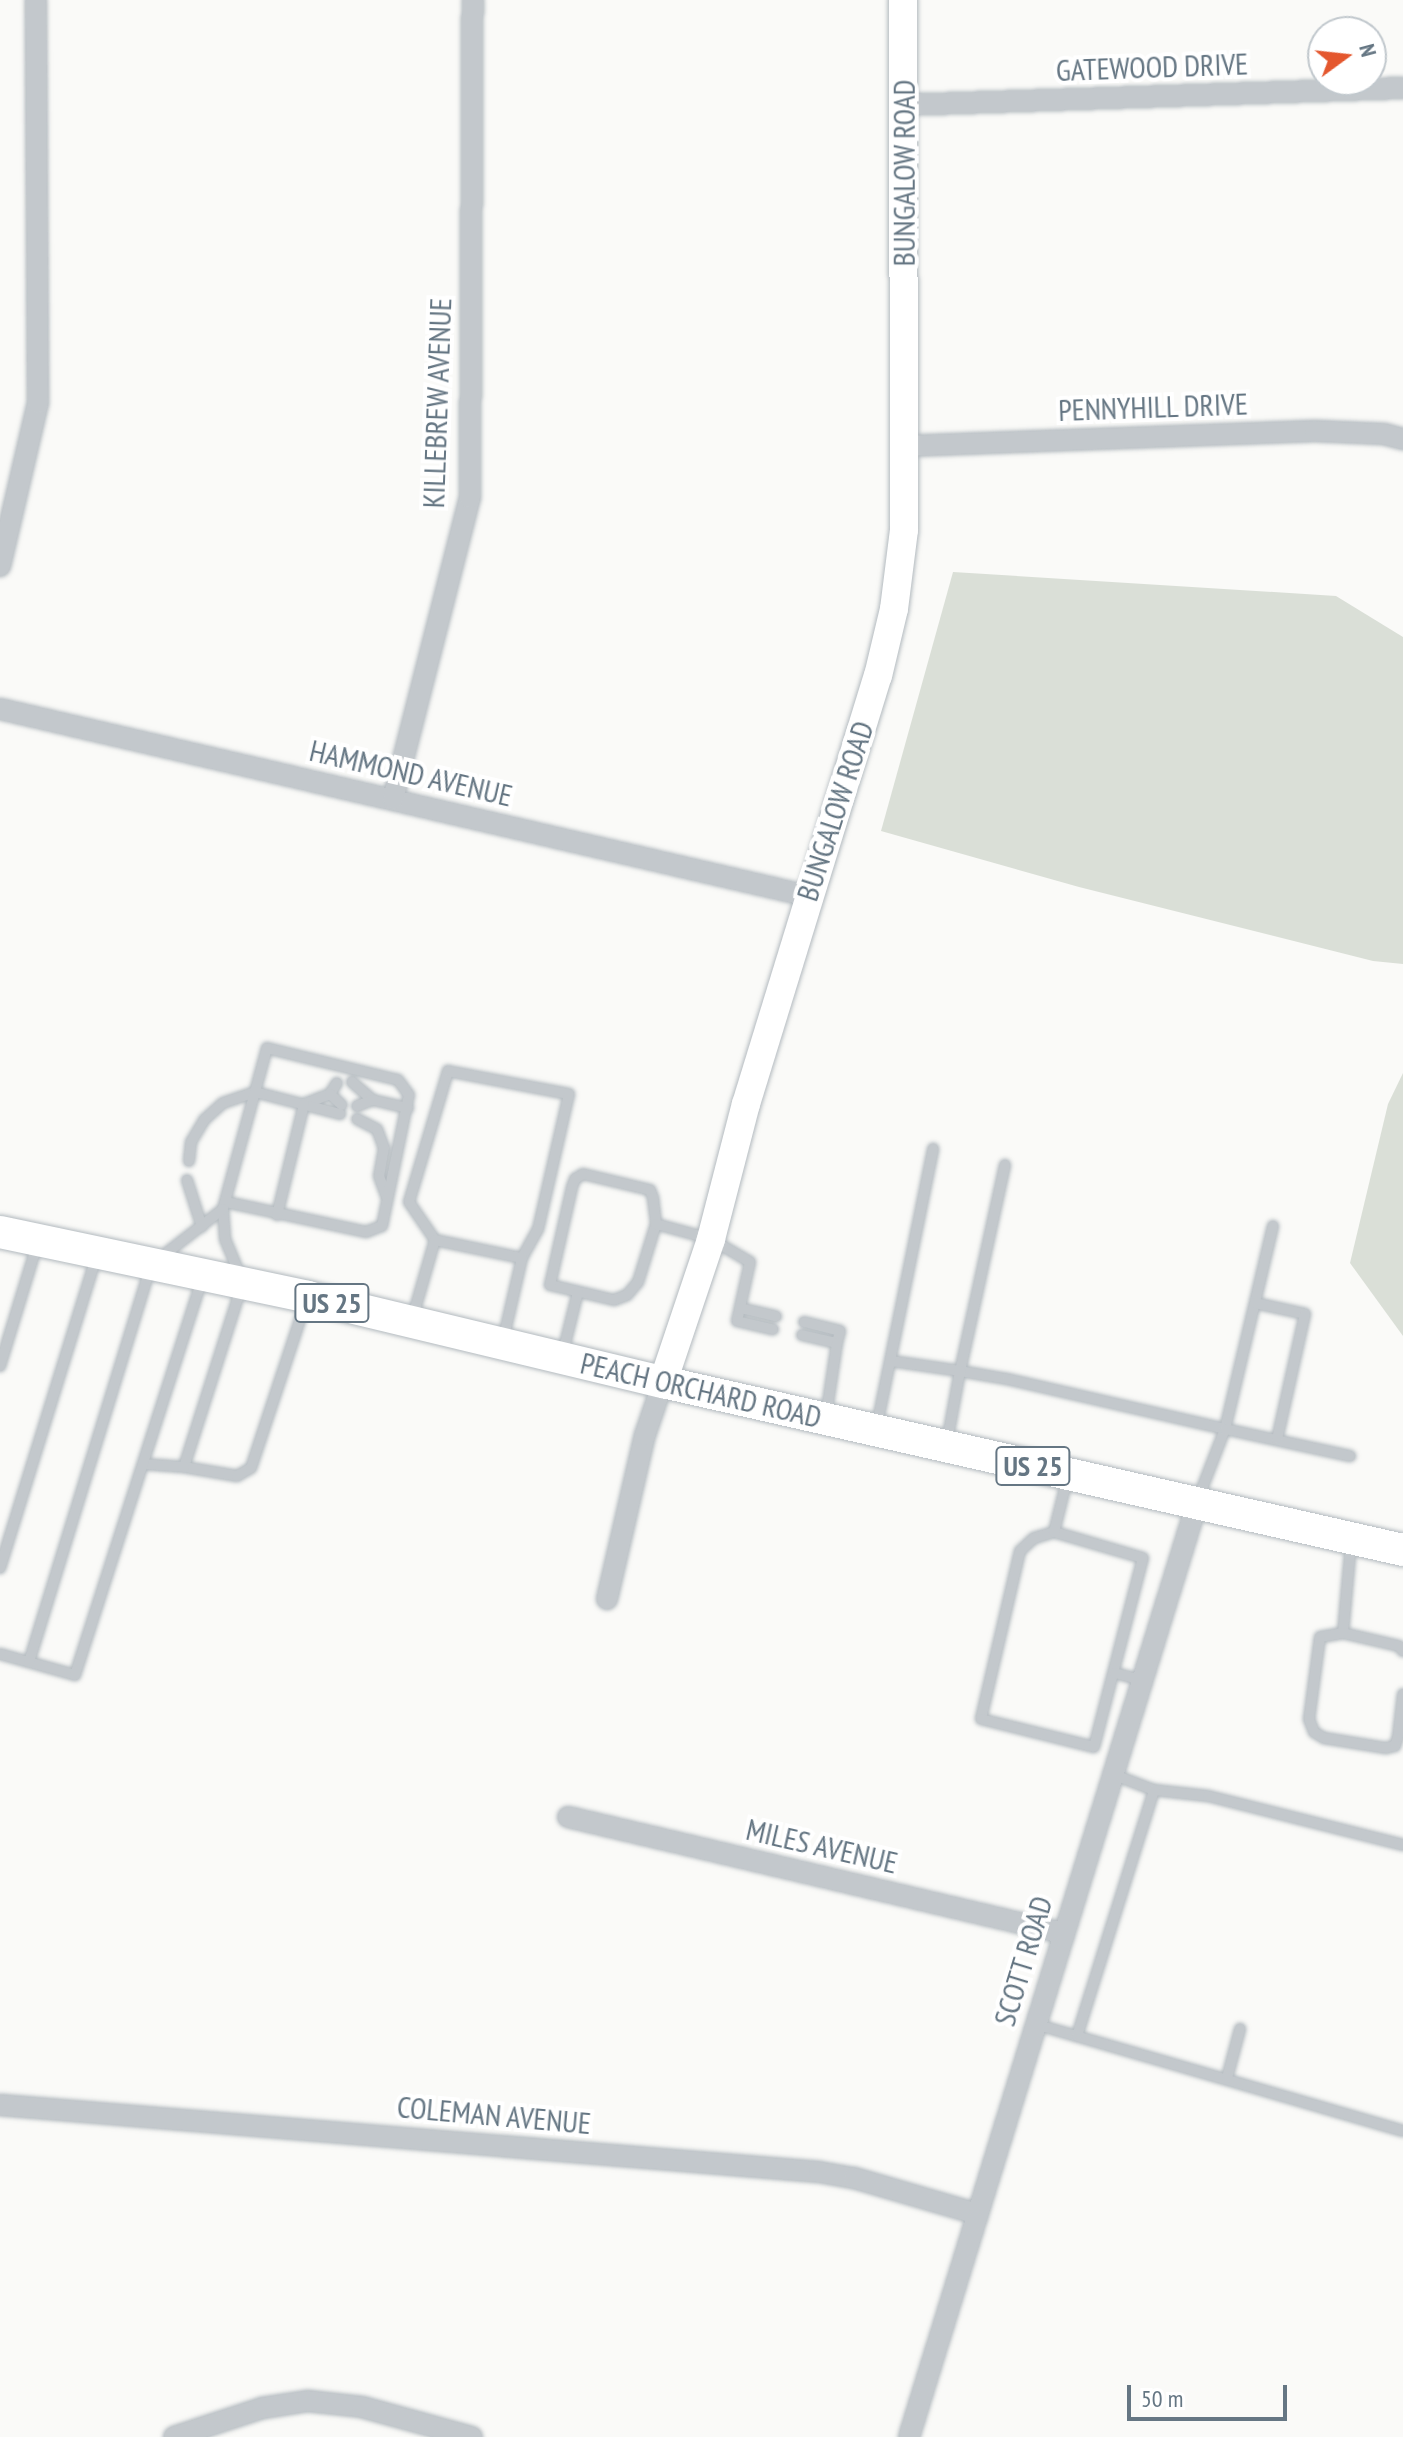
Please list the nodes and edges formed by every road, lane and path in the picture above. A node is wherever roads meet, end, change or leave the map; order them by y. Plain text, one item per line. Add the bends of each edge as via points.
1 (36, 0) edge
2 (473, 0) edge
3 (903, 0) edge
4 (1403, 88) edge
5 (903, 105) junction
6 (1403, 439) edge
7 (905, 446) junction
8 (0, 566) edge
9 (0, 709) edge
10 (393, 799) junction
11 (808, 896) junction
12 (352, 1082) dead end
13 (255, 1092) junction
14 (355, 1094) dead end
15 (373, 1100) junction
16 (304, 1104) junction
17 (357, 1106) dead end
18 (408, 1108) junction
19 (357, 1119) dead end
20 (933, 1149) dead end
21 (189, 1161) dead end
22 (1005, 1165) dead end
23 (187, 1180) dead end
24 (388, 1200) junction
25 (224, 1205) junction
26 (277, 1215) junction
27 (656, 1224) junction
28 (1273, 1226) dead end
29 (202, 1227) junction
30 (0, 1232) edge
31 (39, 1239) junction
32 (711, 1239) junction
33 (435, 1240) junction
34 (98, 1253) junction
35 (522, 1258) junction
36 (151, 1265) junction
37 (202, 1277) junction
38 (243, 1282) junction
39 (578, 1292) junction
40 (308, 1297) junction
41 (1255, 1303) junction
42 (740, 1308) junction
43 (776, 1316) dead end
44 (412, 1322) junction
45 (804, 1322) dead end
46 (773, 1329) dead end
47 (802, 1335) dead end
48 (502, 1343) junction
49 (837, 1343) junction
50 (561, 1357) junction
51 (891, 1361) junction
52 (0, 1366) edge
53 (960, 1371) junction
54 (663, 1382) junction
55 (825, 1419) junction
56 (1225, 1429) junction
57 (876, 1431) junction
58 (1277, 1439) junction
59 (947, 1446) junction
60 (1350, 1456) dead end
61 (143, 1464) junction
62 (184, 1467) junction
63 (1069, 1474) junction
64 (1197, 1503) junction
65 (1054, 1532) junction
66 (1352, 1538) junction
67 (1403, 1550) edge
68 (0, 1568) edge
69 (607, 1599) dead end
70 (1343, 1633) junction
71 (1403, 1651) edge
72 (0, 1654) edge
73 (29, 1662) junction
74 (1115, 1673) junction
75 (1142, 1680) junction
76 (1403, 1694) edge
77 (1112, 1774) junction
78 (1154, 1790) junction
79 (568, 1817) dead end
80 (1403, 1845) edge
81 (1062, 1933) junction
82 (1035, 2024) junction
83 (1240, 2029) dead end
84 (1077, 2036) junction
85 (1227, 2078) junction
86 (0, 2105) edge
87 (1403, 2131) edge
88 (978, 2214) junction
89 (174, 2437) edge
90 (472, 2437) edge
91 (909, 2437) edge

1 - 8 street via 38,403
2 - 10 street, KILLEBREW AVENUE via 470,498
3 - 5 street, BUNGALOW ROAD
4 - 5 street, GATEWOOD DRIVE
5 - 7 street, BUNGALOW ROAD
6 - 7 street, PENNYHILL DRIVE via 1315,431
7 - 11 street, BUNGALOW ROAD via 904,530 894,609
9 - 10 street, HAMMOND AVENUE
10 - 11 street, HAMMOND AVENUE
11 - 32 street, BUNGALOW ROAD
12 - 15 lane
13 - 16 lane
13 - 18 lane via 267,1048 398,1080 409,1095
13 - 21 lane via 223,1103 204,1120 191,1142
13 - 25 lane
14 - 15 lane
15 - 17 lane
15 - 18 lane
16 - 16 lane via 338,1098
16 - 26 lane
18 - 24 lane
19 - 24 lane via 377,1129 384,1148 379,1176
20 - 51 lane
22 - 53 lane
23 - 29 lane
24 - 26 lane via 382,1226 366,1232
25 - 26 lane
25 - 29 lane
25 - 38 lane via 225,1239
27 - 32 lane
27 - 39 lane via 638,1282 627,1295 614,1300
27 - 39 lane via 650,1190 583,1174 575,1179 550,1285
28 - 41 lane
29 - 36 lane
30 - 31 main road, PEACH ORCHARD ROAD / US 25
31 - 34 main road, PEACH ORCHARD ROAD / US 25
31 - 52 lane
32 - 42 lane via 750,1262
32 - 54 street, BUNGALOW ROAD
33 - 35 lane
33 - 35 lane via 409,1202 448,1071 569,1094 538,1229
33 - 44 lane
34 - 36 main road, PEACH ORCHARD ROAD / US 25
34 - 68 lane
35 - 48 lane
36 - 37 main road, PEACH ORCHARD ROAD / US 25
36 - 73 lane
37 - 38 main road, PEACH ORCHARD ROAD / US 25
37 - 61 lane
38 - 40 main road, PEACH ORCHARD ROAD / US 25
38 - 62 lane
39 - 50 lane
40 - 44 main road, PEACH ORCHARD ROAD / US 25
40 - 62 lane via 251,1468 237,1476
41 - 56 lane
41 - 58 lane via 1305,1314
42 - 43 lane
42 - 46 lane via 737,1321
44 - 48 main road, PEACH ORCHARD ROAD / US 25
45 - 49 lane via 840,1331
47 - 49 lane
48 - 50 main road, PEACH ORCHARD ROAD / US 25
49 - 55 lane
50 - 54 main road, PEACH ORCHARD ROAD / US 25
51 - 53 lane
51 - 57 lane
53 - 56 lane
53 - 59 lane
54 - 55 main road, PEACH ORCHARD ROAD / US 25
54 - 69 street, BUNGALOW ROAD via 645,1435
55 - 57 main road, PEACH ORCHARD ROAD / US 25
56 - 58 lane
56 - 64 lane
57 - 59 main road, PEACH ORCHARD ROAD / US 25
58 - 60 lane
59 - 63 main road, PEACH ORCHARD ROAD / US 25
61 - 62 lane
61 - 73 lane via 75,1675
63 - 64 main road, PEACH ORCHARD ROAD / US 25
63 - 65 lane
64 - 66 main road, PEACH ORCHARD ROAD / US 25
64 - 75 street, SCOTT ROAD
65 - 74 lane via 1143,1558
65 - 74 lane via 1034,1538 1020,1551 981,1719 1094,1747
66 - 67 main road, PEACH ORCHARD ROAD / US 25
66 - 70 lane
70 - 71 lane
70 - 76 lane via 1320,1637 1316,1649 1309,1719 1314,1732 1324,1738 1395,1746
72 - 73 lane
74 - 75 lane
75 - 77 street, SCOTT ROAD
77 - 78 lane
77 - 81 street, SCOTT ROAD
78 - 80 lane via 1208,1796
78 - 84 lane
79 - 81 street, MILES AVENUE
81 - 82 street, SCOTT ROAD
82 - 84 lane
82 - 88 street, SCOTT ROAD
83 - 85 lane
84 - 85 lane
85 - 87 lane
86 - 88 street, COLEMAN AVENUE via 819,2172
88 - 91 street, SCOTT ROAD
89 - 90 street via 262,2408 308,2401 390,2413

